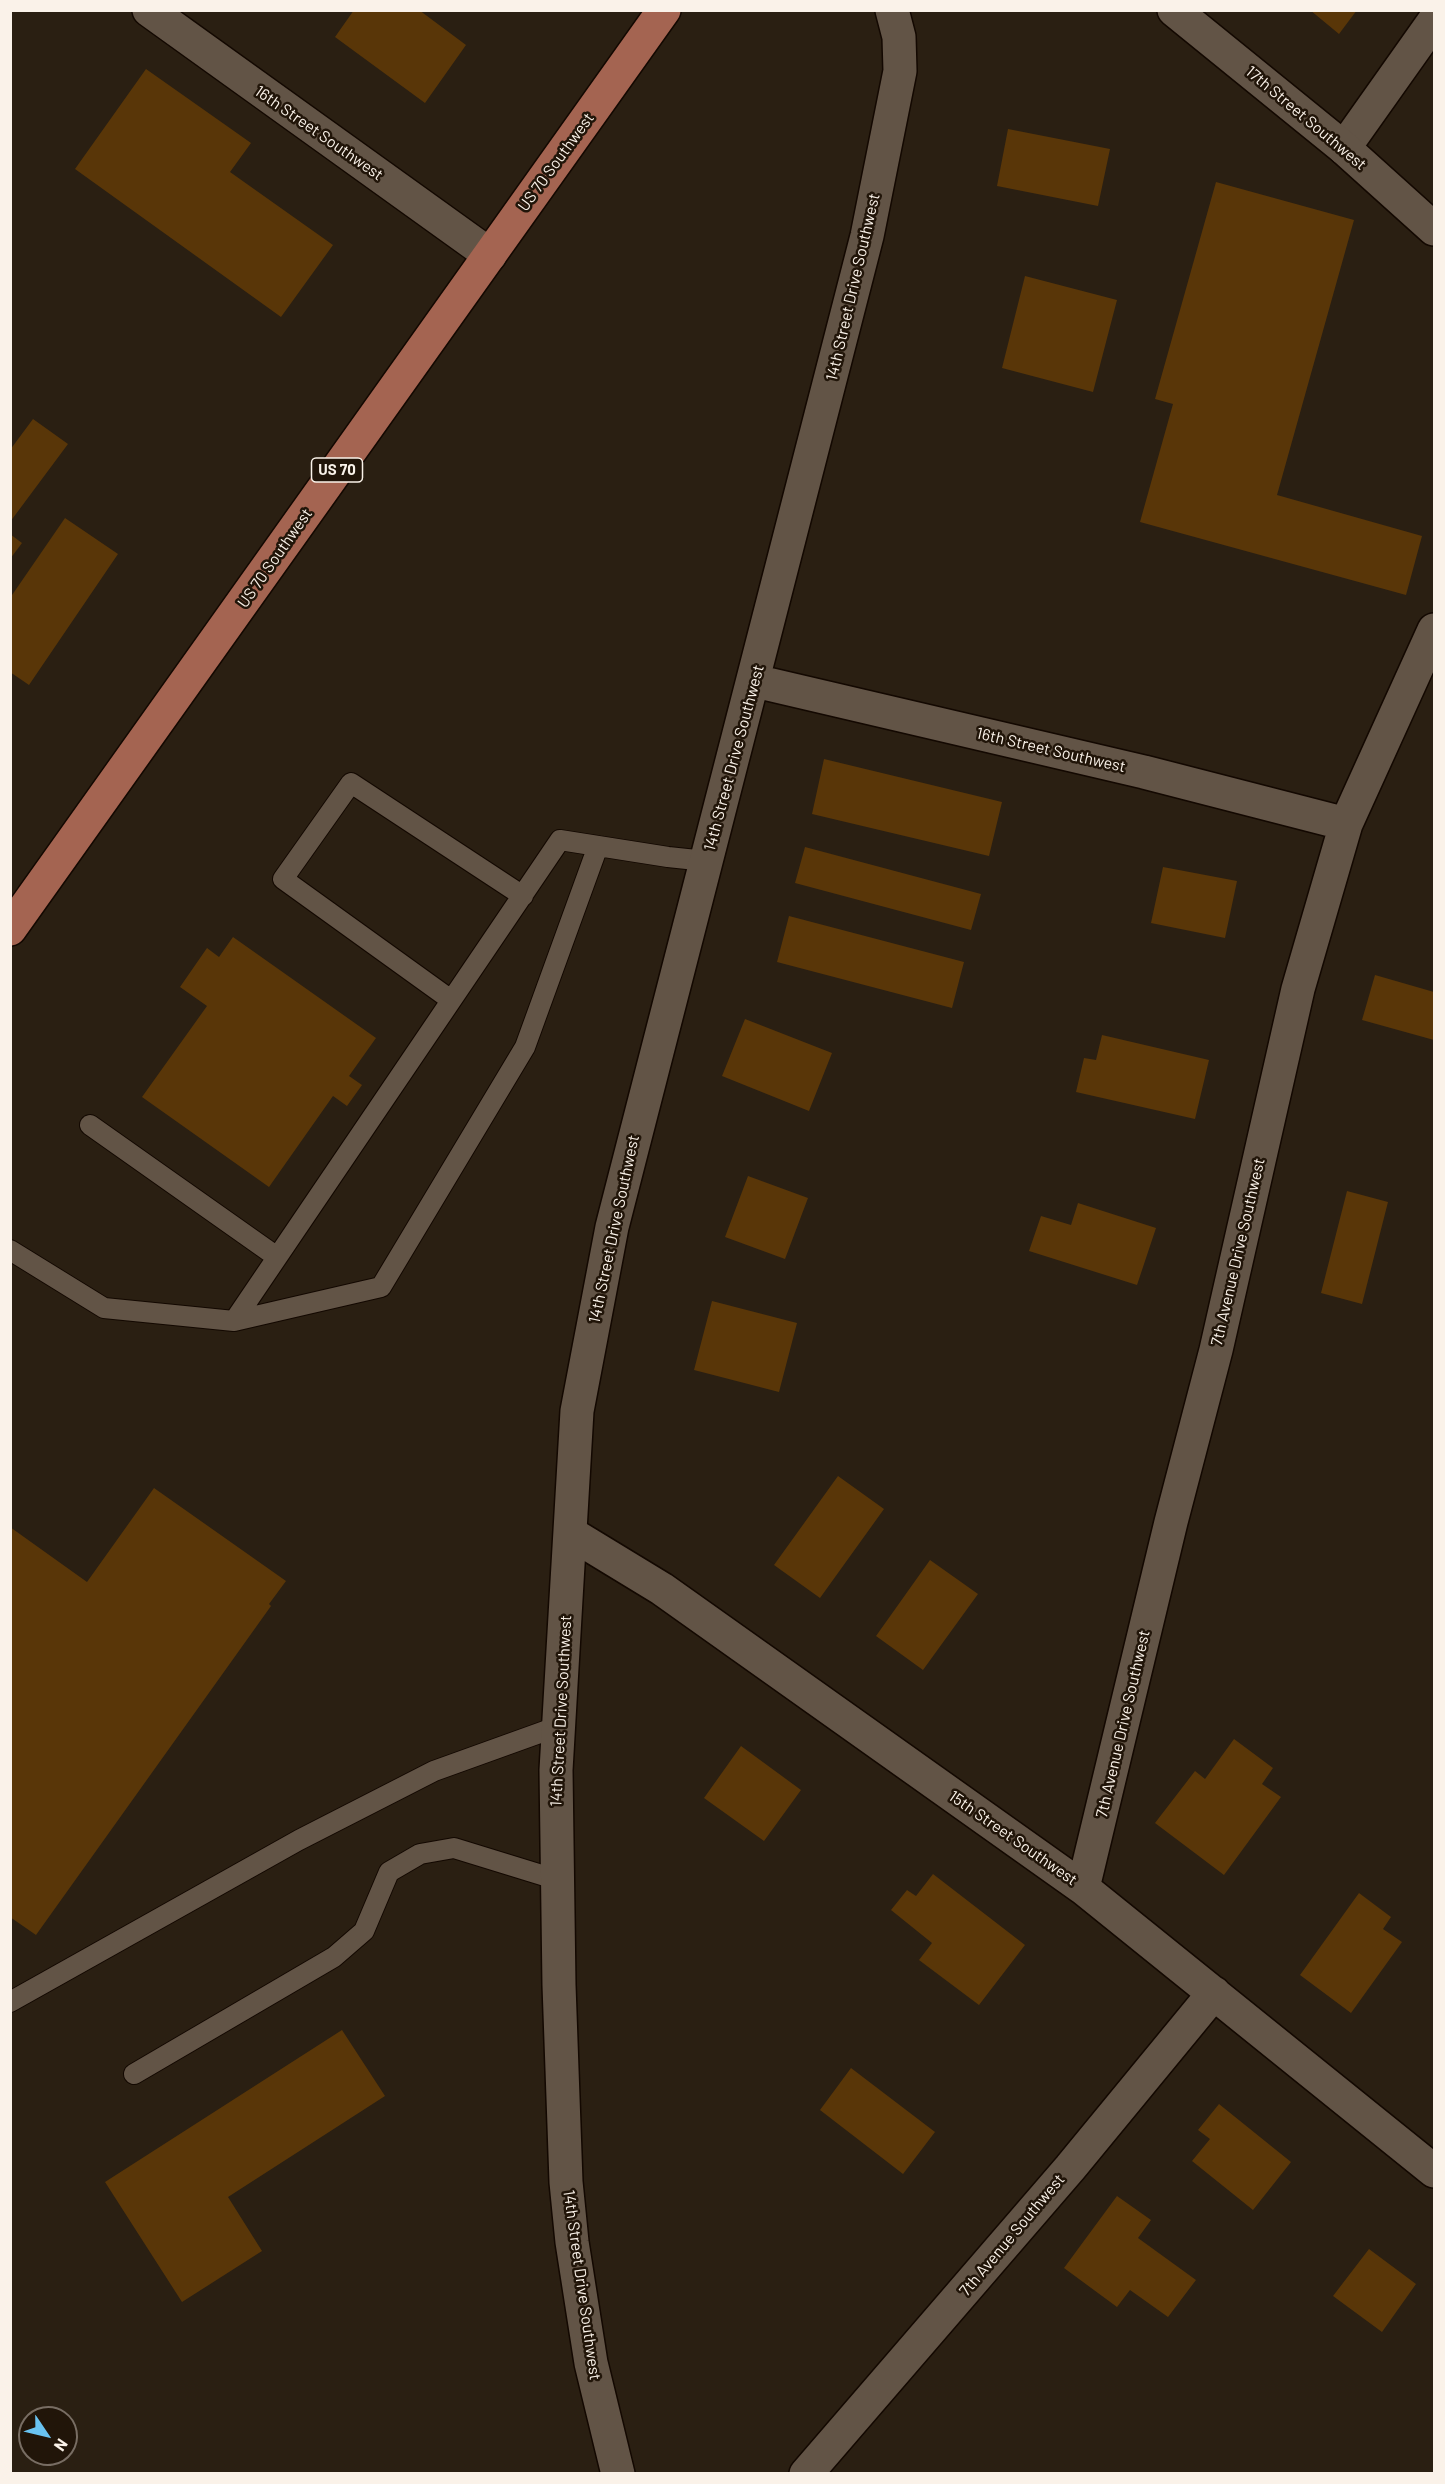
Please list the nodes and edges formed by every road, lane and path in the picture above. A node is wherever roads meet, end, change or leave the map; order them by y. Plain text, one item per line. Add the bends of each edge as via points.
1 (149, 10) edge
2 (664, 10) edge
3 (892, 10) edge
4 (1174, 10) edge
5 (1434, 21) edge
6 (1344, 148) junction
7 (1434, 229) edge
8 (490, 255) junction
9 (1434, 630) edge
10 (754, 681) junction
11 (1346, 824) junction
12 (598, 846) junction
13 (706, 861) junction
14 (523, 896) junction
15 (10, 929) edge
16 (451, 1000) junction
17 (90, 1125) dead end
18 (13, 1256) edge
19 (277, 1257) junction
20 (234, 1321) junction
21 (570, 1533) junction
22 (559, 1726) junction
23 (558, 1880) junction
24 (1083, 1888) junction
25 (1214, 1993) junction
26 (10, 2002) edge
27 (134, 2074) dead end
28 (1434, 2171) edge
29 (618, 2474) edge
30 (806, 2474) edge

1 - 8 street, 16th Street Southwest
2 - 8 main road, US 70 Southwest / US 70
3 - 10 street, 14th Street Drive Southwest via 900,71 867,236
4 - 6 street, 17th Street Southwest
5 - 6 street
6 - 7 street, 17th Street Southwest
8 - 15 main road, US 70 Southwest / US 70
9 - 11 street, 7th Avenue Drive Southwest
10 - 11 street, 16th Street Southwest via 1144,772
10 - 13 street, 14th Street Drive Southwest
11 - 24 street, 7th Avenue Drive Southwest via 1298,989 1216,1350
12 - 13 lane
12 - 14 lane via 560,840
12 - 20 lane via 525,1047 381,1287
13 - 21 street, 14th Street Drive Southwest via 612,1227 577,1411
14 - 16 lane
14 - 16 lane via 351,783 283,879
16 - 19 lane
17 - 19 lane
18 - 20 lane via 104,1308
19 - 20 lane
21 - 22 street, 14th Street Drive Southwest
21 - 24 street, 15th Street Southwest via 662,1589
22 - 23 street, 14th Street Drive Southwest
22 - 26 lane via 423,1777 299,1840
23 - 27 lane via 454,1848 420,1854 389,1872 364,1931 334,1957
23 - 29 street, 14th Street Drive Southwest via 572,2242 591,2363
24 - 25 street, 15th Street Southwest
25 - 28 street, 15th Street Southwest
25 - 30 street, 7th Avenue Southwest via 1070,2168

